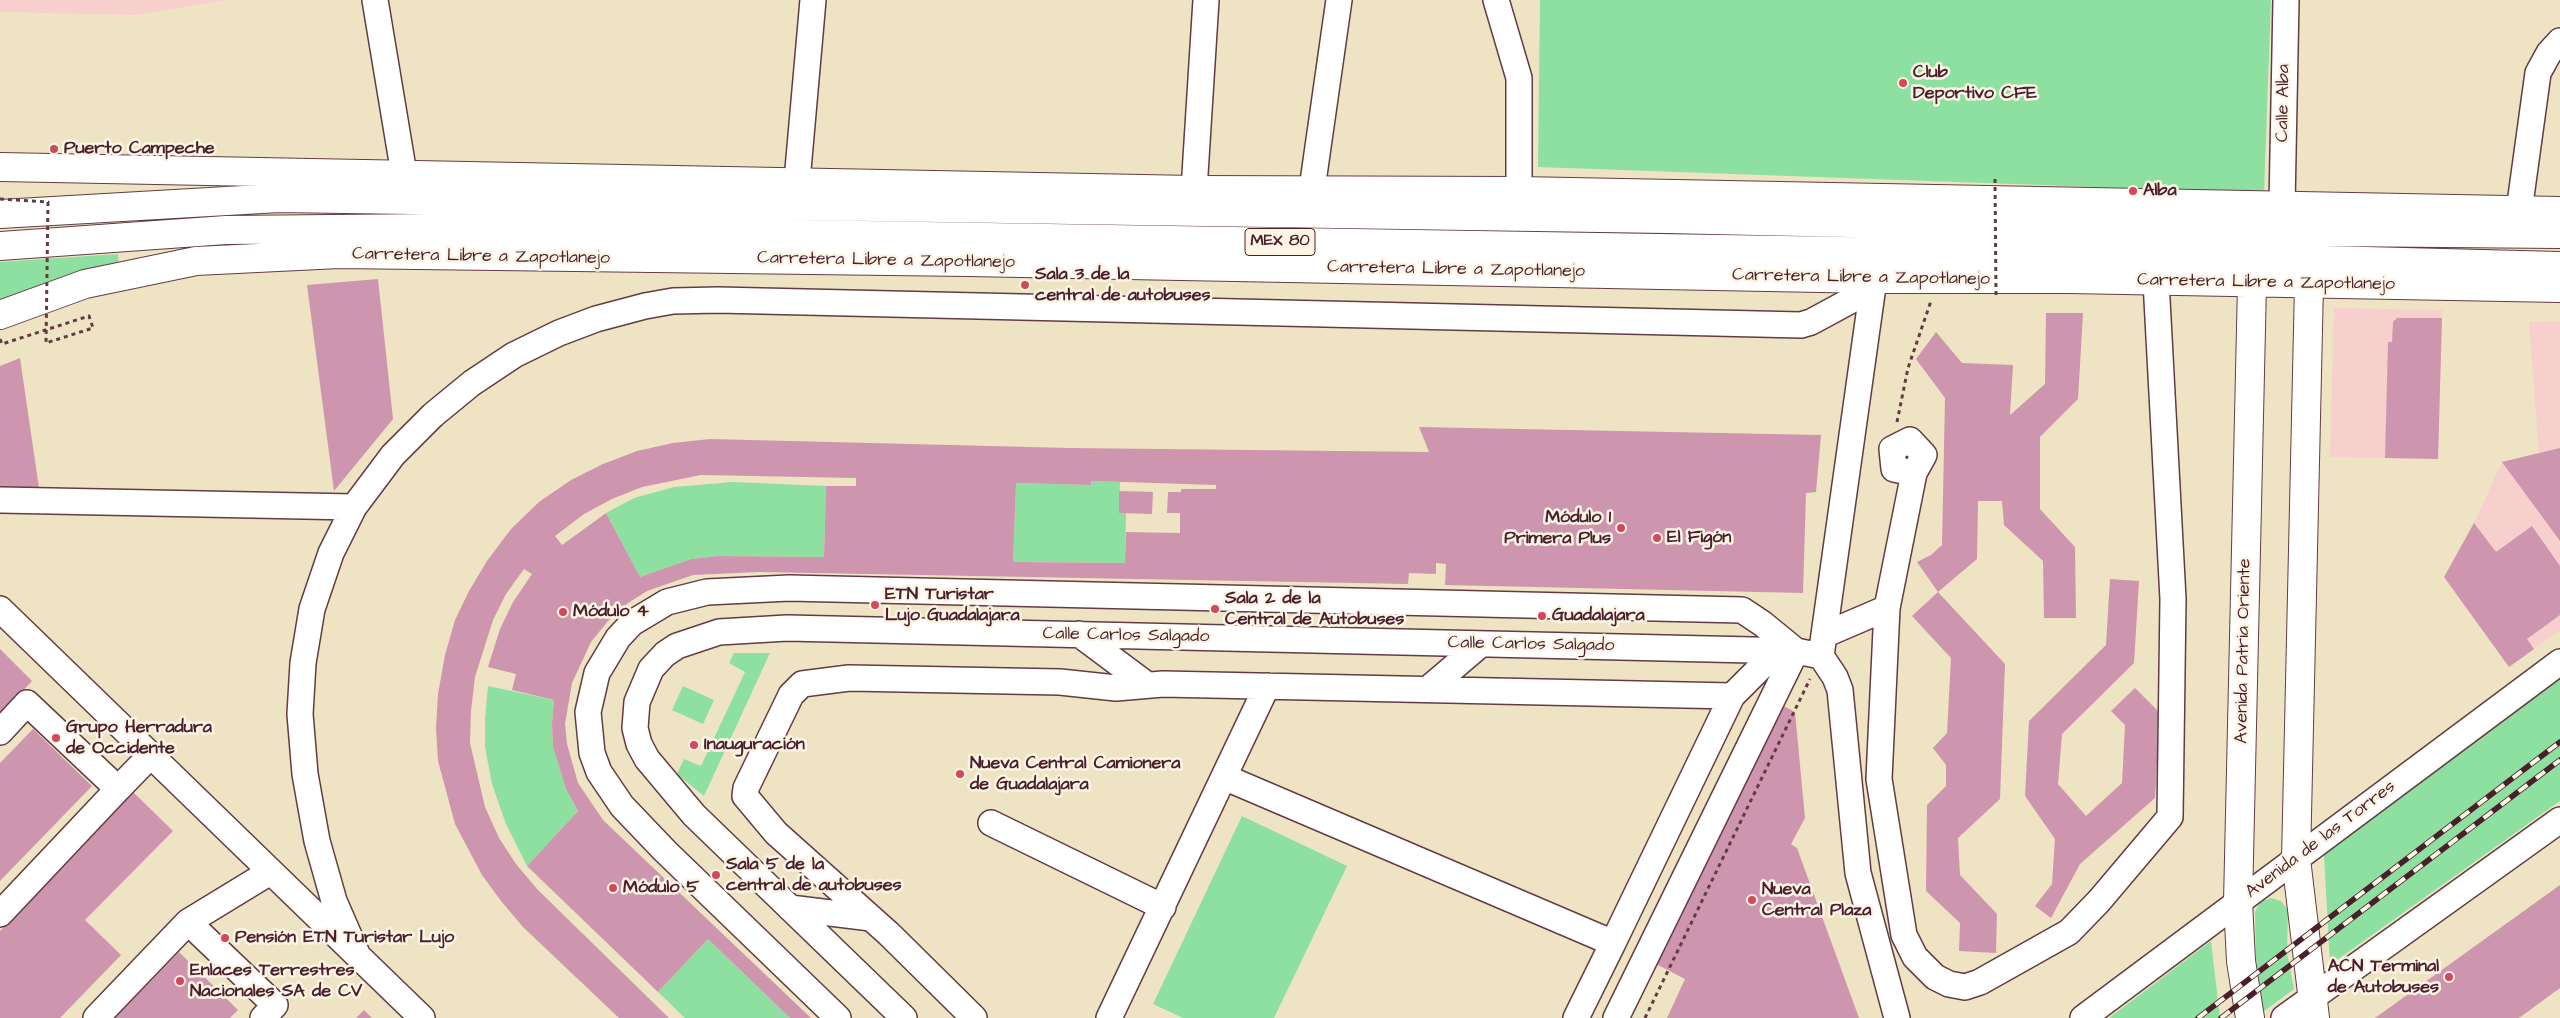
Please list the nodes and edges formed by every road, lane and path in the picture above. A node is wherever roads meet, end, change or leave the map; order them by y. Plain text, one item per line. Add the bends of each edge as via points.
1 (375, 0) edge
2 (814, 0) edge
3 (1206, 0) edge
4 (1339, 0) edge
5 (1496, 0) edge
6 (2286, 0) edge
7 (2560, 40) edge
8 (0, 167) edge
9 (404, 174) junction
10 (1995, 179) dead end
11 (797, 181) junction
12 (1312, 189) junction
13 (1194, 190) junction
14 (1519, 191) junction
15 (0, 199) edge
16 (2282, 205) junction
17 (2518, 211) junction
18 (2560, 211) edge
19 (0, 214) edge
20 (682, 232) junction
21 (2560, 234) edge
22 (0, 246) edge
23 (968, 262) junction
24 (2560, 266) edge
25 (2156, 281) junction
26 (1873, 284) junction
27 (2252, 284) junction
28 (2309, 285) junction
29 (2560, 288) edge
30 (1933, 296) dead end
31 (1996, 296) dead end
32 (0, 315) edge
33 (0, 340) edge
34 (1892, 449) joint
35 (0, 500) edge
36 (354, 508) junction
37 (1887, 608) junction
38 (1, 612) edge
39 (1079, 634) junction
40 (1481, 644) junction
41 (1822, 646) junction
42 (1790, 651) junction
43 (2560, 662) edge
44 (1146, 684) junction
45 (1267, 686) junction
46 (1428, 689) junction
47 (1732, 696) junction
48 (0, 732) edge
49 (150, 756) junction
50 (1224, 777) junction
51 (118, 789) junction
52 (2560, 820) edge
53 (991, 823) dead end
54 (2296, 860) junction
55 (270, 872) junction
56 (2238, 902) junction
57 (1163, 907) junction
58 (790, 908) junction
59 (0, 914) edge
60 (871, 918) junction
61 (188, 922) junction
62 (1613, 943) junction
63 (358, 956) junction
64 (2313, 1008) edge
65 (96, 1018) edge
66 (263, 1018) edge
67 (422, 1018) edge
68 (838, 1018) edge
69 (904, 1018) edge
70 (974, 1018) edge
71 (1110, 1018) edge
72 (1576, 1018) edge
73 (1616, 1018) edge
74 (1645, 1018) edge
75 (1896, 1018) edge
76 (2083, 1018) edge
77 (2250, 1018) edge
78 (2284, 1018) edge

1 - 9 street
2 - 11 street
3 - 13 street
4 - 12 street
5 - 14 street via 1519,78
6 - 16 street, Calle Alba
7 - 17 street via 2538,73
8 - 9 main road
9 - 11 main road
10 - 31 path, bridge
11 - 13 main road
12 - 13 main road
12 - 14 main road
14 - 16 main road
15 - 33 path, bridge via 48,202 46,343 93,328 89,316 2,344
16 - 17 main road
17 - 18 main road
19 - 21 main road, MEX 80 via 279,198
20 - 22 main road, Carretera Libre a Zapotlanejo / MEX 80 via 437,228 226,230
20 - 23 main road via 834,251
20 - 24 main road, Carretera Libre a Zapotlanejo / MEX 80 via 2209,257
23 - 26 main road, Carretera Libre a Zapotlanejo
23 - 32 main road, Carretera Libre a Zapotlanejo via 339,254 196,262 85,284
25 - 26 main road, Carretera Libre a Zapotlanejo
25 - 27 main road, Carretera Libre a Zapotlanejo
25 - 37 street via 2173,599 2170,817 2069,932 1966,987 1935,977 1915,957 1904,935 1879,779
26 - 36 street via 1810,322 1801,324 718,300 645,306 559,333 514,355 472,383 433,415 393,455
26 - 41 street
27 - 28 main road, Carretera Libre a Zapotlanejo
27 - 56 main road, Avenida Patria Oriente
28 - 29 main road, Carretera Libre a Zapotlanejo
28 - 54 main road
30 - 34 path via 1908,368
34 - 37 street via 1910,440 1924,455 1914,473
35 - 36 street
36 - 63 street via 331,553 312,609 303,663 300,714 305,774 317,841 334,902
37 - 41 street
38 - 49 street
39 - 40 street, Calle Carlos Salgado
39 - 44 street
39 - 58 street, Calle Carlos Salgado via 746,629 705,635 665,654 651,669 639,694 634,713 639,744 654,770 694,815
40 - 42 street, Calle Carlos Salgado
40 - 46 street
41 - 42 street, Calle Carlos Salgado
41 - 74 path
41 - 75 street via 1840,690 1858,873
42 - 47 street via 1766,662
42 - 68 street via 1763,624 1742,610 789,588 707,592 667,602 627,628 606,654 597,673 588,712 592,753 599,772 622,806 665,851
42 - 73 street
43 - 54 street, Avenida de las Torres
44 - 45 street
44 - 60 street via 1116,688 1060,682 849,678 807,682 798,687 791,695 744,794 776,833
45 - 46 street
45 - 50 street
46 - 47 street
47 - 62 street
48 - 51 street via 27,703
49 - 51 street
49 - 55 street
50 - 57 street
50 - 62 street
51 - 59 street
52 - 64 street
53 - 57 street
54 - 56 street, Avenida de las Torres
54 - 64 main road
55 - 61 street
55 - 63 street
56 - 76 street, Avenida de las Torres
56 - 77 main road, Avenida Patria Oriente via 2241,961
57 - 71 street
58 - 60 street
58 - 69 street, Calle Carlos Salgado
60 - 70 street
61 - 65 street
61 - 66 street via 275,1005
62 - 72 street
63 - 67 street
64 - 78 street

